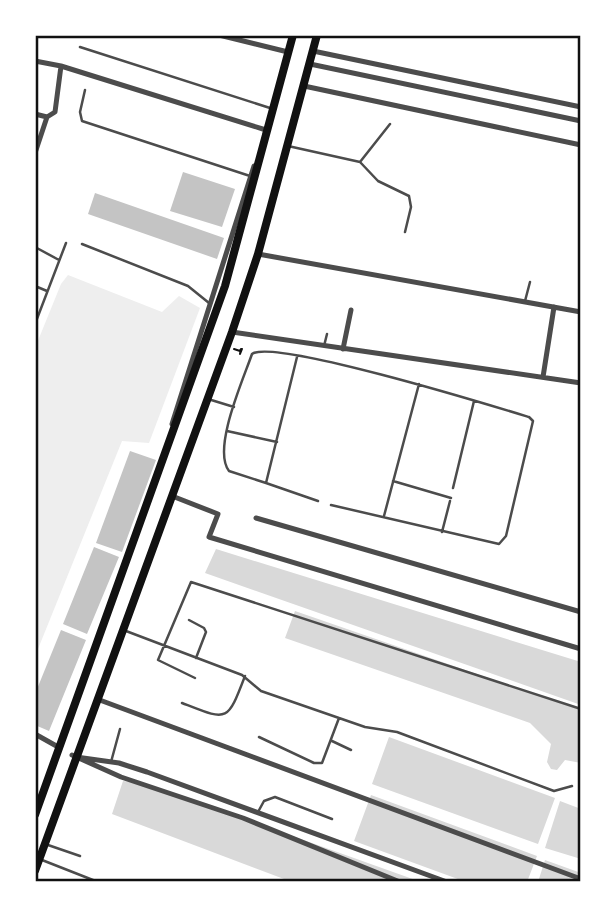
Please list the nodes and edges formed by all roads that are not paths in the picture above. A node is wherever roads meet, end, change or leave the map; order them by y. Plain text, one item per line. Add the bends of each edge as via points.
1 (219, 35) edge
2 (293, 35) edge
3 (317, 35) edge
4 (80, 47) dead end
5 (313, 51) junction
6 (288, 52) junction
7 (35, 61) edge
8 (310, 64) junction
9 (61, 66) junction
10 (304, 86) junction
11 (85, 90) dead end
12 (581, 107) edge
13 (271, 109) junction
14 (35, 114) edge
15 (47, 117) junction
16 (581, 121) edge
17 (390, 124) dead end
18 (266, 130) junction
19 (581, 145) edge
20 (288, 146) junction
21 (35, 153) edge
22 (360, 162) junction
23 (252, 177) junction
24 (405, 232) dead end
25 (66, 243) dead end
26 (82, 244) dead end
27 (35, 247) edge
28 (258, 254) junction
29 (59, 260) junction
30 (530, 282) dead end
31 (35, 286) edge
32 (47, 291) junction
33 (525, 301) junction
34 (214, 306) junction
35 (554, 307) junction
36 (351, 310) dead end
37 (581, 312) edge
38 (35, 324) edge
39 (232, 331) junction
40 (327, 334) dead end
41 (324, 346) junction
42 (343, 349) junction
43 (297, 357) junction
44 (543, 377) junction
45 (581, 383) edge
46 (419, 384) junction
47 (208, 399) junction
48 (474, 401) junction
49 (234, 407) junction
50 (227, 431) junction
51 (277, 442) junction
52 (393, 481) junction
53 (266, 483) junction
54 (453, 488) dead end
55 (172, 496) junction
56 (318, 501) dead end
57 (331, 505) dead end
58 (256, 518) dead end
59 (384, 518) junction
60 (442, 532) junction
61 (581, 612) edge
62 (189, 621) dead end
63 (123, 630) junction
64 (163, 645) junction
65 (581, 649) edge
66 (196, 658) junction
67 (245, 676) junction
68 (195, 678) dead end
69 (97, 699) junction
70 (182, 703) dead end
71 (581, 709) edge
72 (339, 718) junction
73 (120, 729) dead end
74 (35, 734) edge
75 (259, 737) dead end
76 (332, 741) junction
77 (60, 748) junction
78 (351, 750) dead end
79 (74, 756) junction
80 (111, 762) junction
81 (572, 786) dead end
82 (258, 812) junction
83 (35, 815) edge
84 (332, 819) dead end
85 (45, 844) junction
86 (80, 856) dead end
87 (39, 859) junction
88 (35, 872) edge
89 (581, 879) edge
90 (97, 882) edge
91 (400, 882) edge
92 (447, 882) edge

1 - 6 street
2 - 6 main road
3 - 5 main road
4 - 13 lane
5 - 8 main road
5 - 12 street
6 - 13 main road
7 - 9 street
8 - 10 main road
8 - 16 street
9 - 15 street via 55,113
9 - 18 street
10 - 19 street
10 - 20 main road
11 - 23 lane via 82,121
13 - 18 main road
14 - 15 street
15 - 21 street
17 - 22 lane
18 - 23 main road
20 - 22 lane
20 - 28 main road
22 - 24 lane via 378,181 409,196
23 - 34 main road
25 - 29 lane
26 - 34 lane via 188,286
27 - 29 lane
28 - 33 street
28 - 39 main road
29 - 32 lane
30 - 33 lane
31 - 32 lane
32 - 38 lane
33 - 35 street
34 - 77 main road
35 - 37 street
35 - 44 street
36 - 42 street
39 - 41 street
39 - 47 main road
40 - 41 lane
41 - 42 street
42 - 44 street
43 - 46 lane
43 - 49 lane via 255,351
43 - 51 lane
44 - 45 street
46 - 48 lane
46 - 52 lane
47 - 49 lane
47 - 55 main road
48 - 54 lane
48 - 60 lane via 529,417 533,424 503,542
49 - 50 lane
50 - 51 lane
50 - 53 lane via 222,460 229,471
51 - 53 lane
52 - 59 lane
52 - 60 lane via 451,500
53 - 56 lane
55 - 63 main road
55 - 65 street via 218,514 209,537
57 - 59 lane
58 - 61 street
59 - 60 lane
62 - 66 lane via 206,632
63 - 64 lane
63 - 69 main road
64 - 66 lane
64 - 68 lane via 159,662
64 - 71 lane via 191,582
66 - 67 lane
67 - 70 lane via 232,710 224,715
67 - 72 lane via 261,691
69 - 79 main road
69 - 89 street
72 - 76 lane
72 - 81 lane via 397,732 554,791
73 - 80 lane
74 - 77 street
75 - 76 lane via 319,763
76 - 78 lane
77 - 83 main road
79 - 80 street
79 - 85 main road
79 - 91 street
80 - 82 street
82 - 84 lane via 264,801 275,797
82 - 92 street
85 - 86 lane
85 - 87 main road
87 - 88 main road
87 - 90 lane

